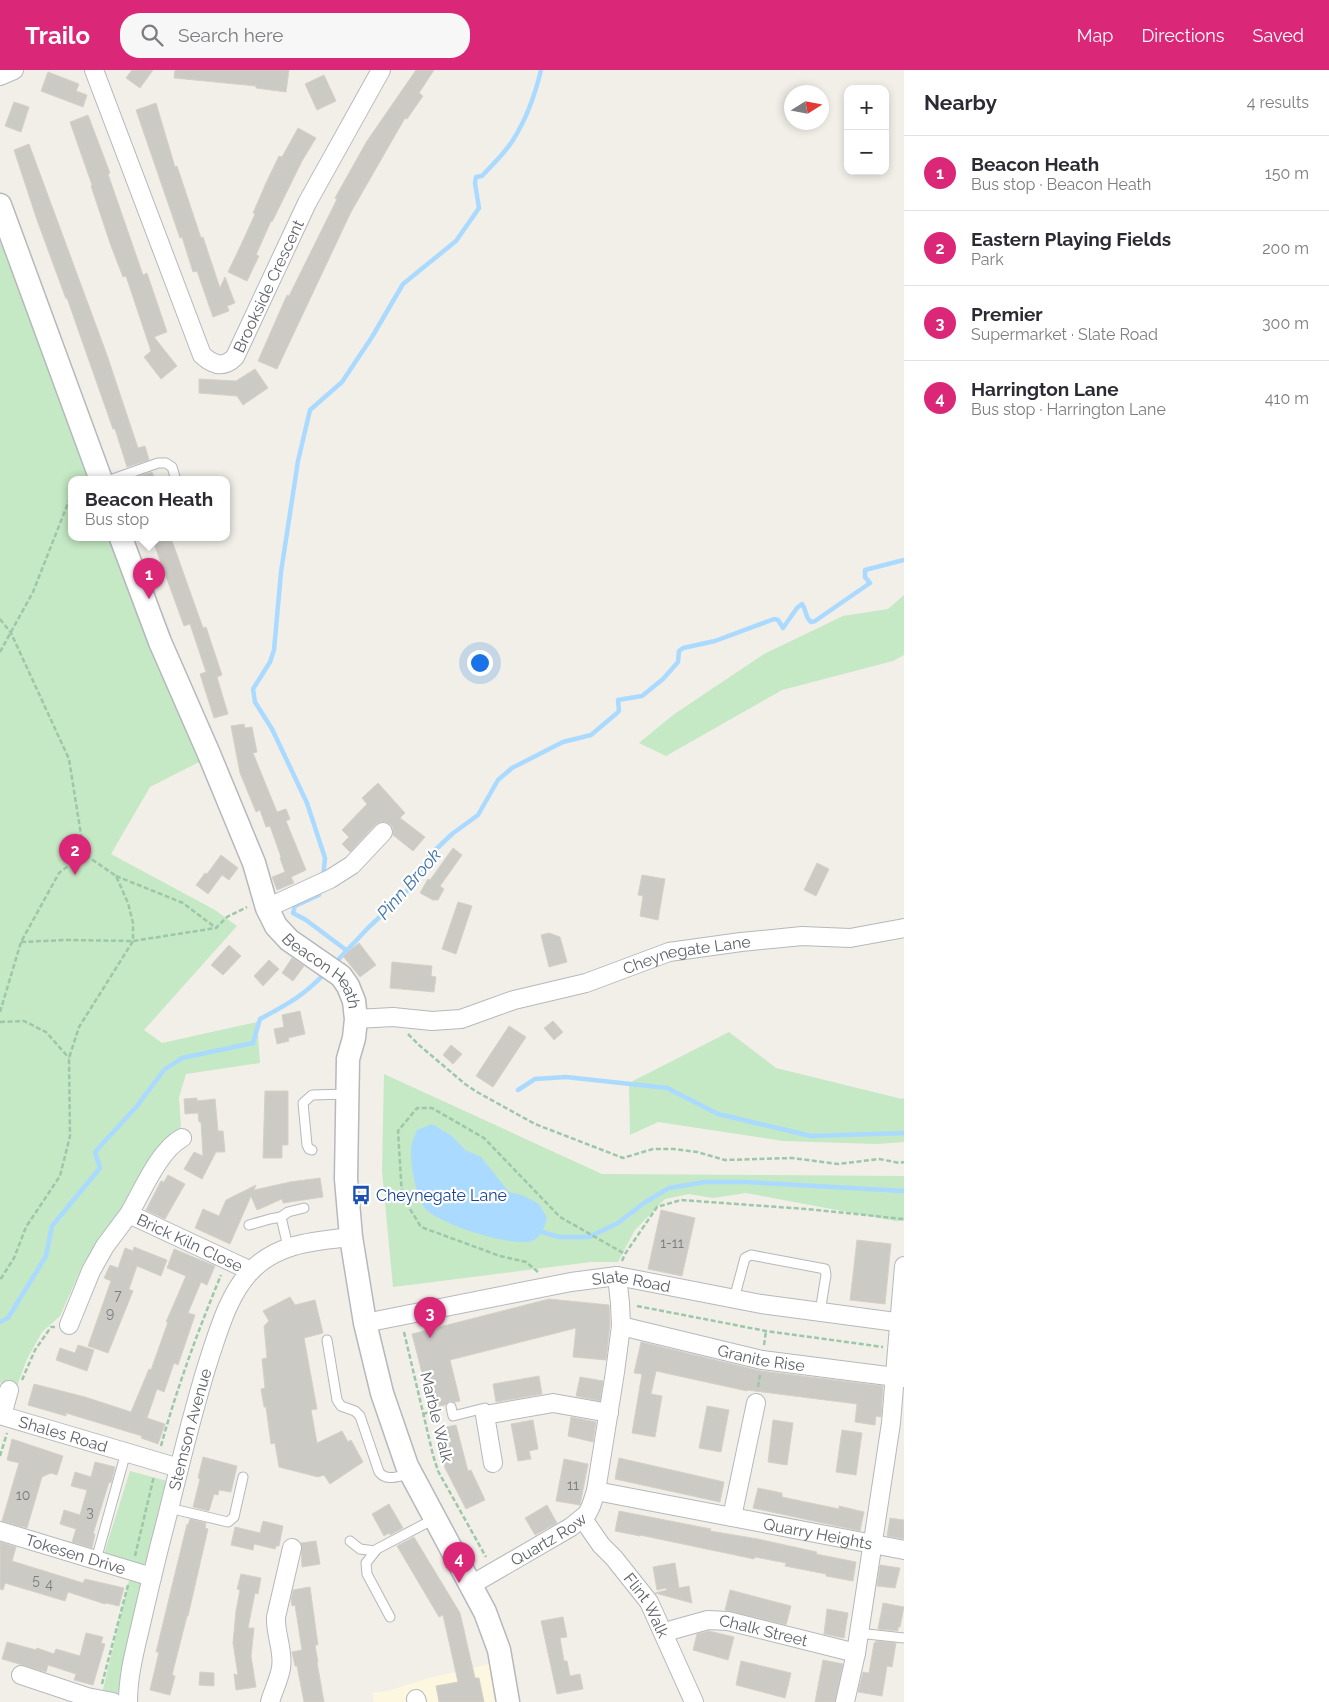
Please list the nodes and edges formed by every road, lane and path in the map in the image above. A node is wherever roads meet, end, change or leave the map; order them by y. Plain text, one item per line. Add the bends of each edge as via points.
1 (14, 70) edge
2 (94, 70) edge
3 (381, 70) edge
4 (0, 76) edge
5 (0, 205) edge
6 (100, 476) edge
7 (121, 476) edge
8 (175, 476) edge
9 (68, 503) edge
10 (122, 541) edge
11 (0, 619) edge
12 (11, 634) junction
13 (0, 652) edge
14 (383, 832) dead end
15 (84, 854) junction
16 (116, 876) junction
17 (266, 905) junction
18 (216, 928) junction
19 (904, 928) edge
20 (133, 941) junction
21 (21, 942) junction
22 (0, 1012) edge
23 (394, 1017) junction
24 (356, 1019) junction
25 (0, 1022) edge
26 (69, 1058) junction
27 (347, 1094) junction
28 (182, 1138) dead end
29 (312, 1150) dead end
30 (904, 1162) edge
31 (304, 1208) dead end
32 (129, 1214) junction
33 (280, 1218) junction
34 (904, 1219) edge
35 (249, 1225) dead end
36 (351, 1237) junction
37 (288, 1247) junction
38 (625, 1254) junction
39 (228, 1260) junction
40 (904, 1266) edge
41 (251, 1271) junction
42 (617, 1276) junction
43 (0, 1280) edge
44 (553, 1285) junction
45 (734, 1299) junction
46 (620, 1303) junction
47 (820, 1312) junction
48 (400, 1315) junction
49 (365, 1323) junction
50 (901, 1323) edge
51 (69, 1325) joint
52 (621, 1326) junction
53 (326, 1340) dead end
54 (897, 1349) junction
55 (762, 1360) junction
56 (899, 1377) edge
57 (15, 1385) joint
58 (756, 1404) joint
59 (451, 1407) joint
60 (423, 1414) junction
61 (609, 1414) junction
62 (486, 1415) junction
63 (4, 1416) edge
64 (126, 1452) junction
65 (0, 1456) edge
66 (157, 1461) junction
67 (493, 1463) dead end
68 (179, 1468) junction
69 (410, 1473) junction
70 (243, 1477) dead end
71 (596, 1491) junction
72 (169, 1508) junction
73 (732, 1517) junction
74 (434, 1519) junction
75 (582, 1519) junction
76 (0, 1531) edge
77 (350, 1541) dead end
78 (872, 1544) junction
79 (292, 1548) dead end
80 (904, 1550) edge
81 (375, 1551) junction
82 (96, 1560) junction
83 (132, 1571) junction
84 (494, 1572) junction
85 (152, 1577) junction
86 (471, 1585) junction
87 (390, 1617) dead end
88 (672, 1630) dead end
89 (858, 1633) junction
90 (904, 1638) edge
91 (856, 1653) junction
92 (21, 1675) dead end
93 (105, 1701) edge
94 (128, 1702) edge
95 (270, 1702) edge
96 (508, 1702) edge
97 (694, 1702) edge
98 (845, 1702) edge

1 - 4 street
2 - 3 street, Brookside Crescent via 202,354 209,362 220,365 229,364 235,357 307,203
5 - 6 street
7 - 8 lane via 164,463 172,467
9 - 12 path via 32,592
10 - 17 street, Beacon Heath via 160,642 254,863
11 - 12 path
12 - 13 path
12 - 15 path via 68,759
14 - 17 street via 352,864 324,882
15 - 16 path
15 - 21 path via 59,873
16 - 18 path via 183,903
16 - 20 path via 133,923
17 - 18 path via 244,908 227,917
17 - 24 street, Beacon Heath via 276,926 289,940 341,976 354,1002
18 - 20 path
19 - 23 street, Cheynegate Lane via 850,938 802,936 669,952 586,984 514,1000 461,1019 432,1021
20 - 21 path
20 - 26 path via 79,1027
21 - 22 path
23 - 24 street, Cheynegate Lane
23 - 30 path via 419,1045 477,1092 535,1124 623,1158 653,1149 674,1149 725,1160 792,1158 838,1164 879,1159
24 - 27 street, Beacon Heath via 348,1059
25 - 26 path via 24,1021 46,1032
26 - 43 path via 70,1136 60,1176 26,1227 14,1258
27 - 29 lane via 312,1095 303,1103 307,1145
27 - 36 street, Beacon Heath via 346,1179
28 - 32 street, Brick Kiln Close via 163,1154
31 - 33 lane
32 - 39 street, Brick Kiln Close
32 - 51 street, Brick Kiln Close via 91,1271
33 - 35 lane
33 - 37 lane
34 - 38 path via 681,1200 657,1207
36 - 37 street, Stemson Avenue
36 - 49 street, Beacon Heath
37 - 41 street, Stemson Avenue
38 - 42 path
38 - 44 path via 560,1216 484,1138 432,1108 417,1108 398,1131 398,1155 402,1196 421,1227 500,1256 526,1262
39 - 41 street, Brick Kiln Close
39 - 66 path via 184,1368
40 - 50 street
41 - 68 street, Stemson Avenue via 239,1286 221,1325 197,1395
42 - 44 street, Slate Road
42 - 45 street, Slate Road
42 - 46 street, Quartz Row
44 - 48 street, Slate Road
45 - 47 street, Slate Road
45 - 47 lane via 745,1258 751,1254 825,1269
46 - 52 street, Quartz Row
46 - 54 path via 766,1331
47 - 50 street, Slate Road
48 - 49 street, Slate Road
48 - 60 path, Marble Walk
49 - 69 street, Beacon Heath via 382,1394
50 - 54 street
51 - 57 path via 51,1327
52 - 55 street, Granite Rise
52 - 61 street, Quartz Row
53 - 69 lane via 337,1400 340,1406 360,1416 379,1472 388,1478
54 - 56 street
55 - 56 street, Granite Rise
55 - 58 path
56 - 78 street
57 - 63 street, Shales Road
58 - 73 street
59 - 60 path
59 - 62 lane via 453,1416 485,1408
60 - 84 path, Marble Walk via 438,1471
61 - 62 street via 553,1403
61 - 71 street, Quartz Row
62 - 67 street
63 - 64 street, Shales Road
63 - 65 path
64 - 66 street, Shales Road
64 - 82 lane, Shales Road
66 - 68 street, Shales Road
66 - 83 path
68 - 72 street, Stemson Avenue
69 - 74 street, Beacon Heath
70 - 72 lane via 234,1517 228,1522
71 - 73 street, Quarry Heights
71 - 75 street, Quartz Row
72 - 85 street, Stemson Avenue
73 - 78 street, Quarry Heights
74 - 81 lane
74 - 86 street, Beacon Heath
75 - 84 street, Quartz Row
75 - 97 street, Flint Walk via 649,1602
76 - 82 street, Tokesen Drive
77 - 81 lane via 360,1549
78 - 80 street, Quarry Heights
78 - 89 street
79 - 95 street via 276,1618 281,1668
81 - 87 lane via 366,1563 368,1574
82 - 83 street, Tokesen Drive
83 - 85 street, Tokesen Drive
83 - 93 path
84 - 86 street, Quartz Row
85 - 94 street, Stemson Avenue via 132,1666
86 - 96 street, Beacon Heath via 494,1636
88 - 91 street, Chalk Street via 708,1620 728,1621
89 - 90 lane
89 - 91 street
91 - 98 street
92 - 93 street

